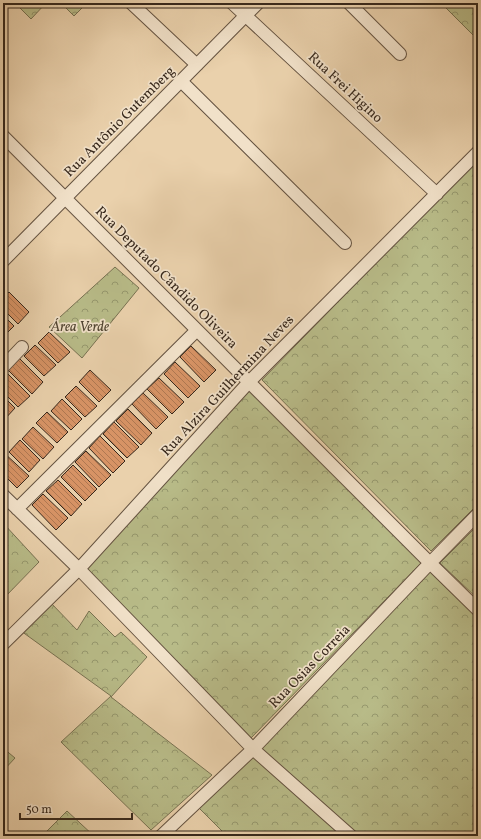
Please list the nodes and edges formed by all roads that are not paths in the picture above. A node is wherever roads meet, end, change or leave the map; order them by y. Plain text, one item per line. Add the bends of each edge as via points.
1 (131, 3) edge
2 (232, 3) edge
3 (258, 3) edge
4 (349, 3) edge
5 (245, 16) junction
6 (400, 54) dead end
7 (197, 65) junction
8 (181, 81) junction
9 (3, 136) edge
10 (478, 152) edge
11 (437, 194) junction
12 (65, 198) junction
13 (344, 243) dead end
14 (3, 261) edge
15 (197, 330) junction
16 (22, 347) dead end
17 (3, 367) edge
18 (249, 382) junction
19 (3, 495) edge
20 (18, 509) junction
21 (478, 514) edge
22 (430, 563) junction
23 (79, 569) junction
24 (478, 610) edge
25 (3, 644) edge
26 (253, 749) junction
27 (161, 836) edge
28 (351, 836) edge

1 - 7 street
2 - 5 street, Rua Frei Higino
3 - 5 street, Rua Antônio Gutemberg
4 - 6 street
5 - 7 street, Rua Antônio Gutemberg
5 - 11 street, Rua Frei Higino
7 - 8 street, Rua Antônio Gutemberg
8 - 12 street, Rua Antônio Gutemberg
8 - 13 street
9 - 12 street, Rua Deputado Cândido Oliveira
10 - 11 street, Rua Alzira Guilhermina Neves
11 - 18 street, Rua Alzira Guilhermina Neves
12 - 14 street, Rua Antônio Gutemberg
12 - 15 street, Rua Deputado Cândido Oliveira
15 - 18 street, Rua Deputado Cândido Oliveira
15 - 20 street
16 - 17 street
18 - 22 street, Rua Deputado Cândido Oliveira
18 - 23 street, Rua Alzira Guilhermina Neves
19 - 20 street
20 - 23 street
21 - 22 street, Rua Osias Correia
22 - 24 street, Rua Deputado Cândido Oliveira
22 - 26 street, Rua Osias Correia
23 - 25 street, Rua Alzira Guilhermina Neves
23 - 26 street
26 - 27 street, Rua Osias Correia
26 - 28 street

